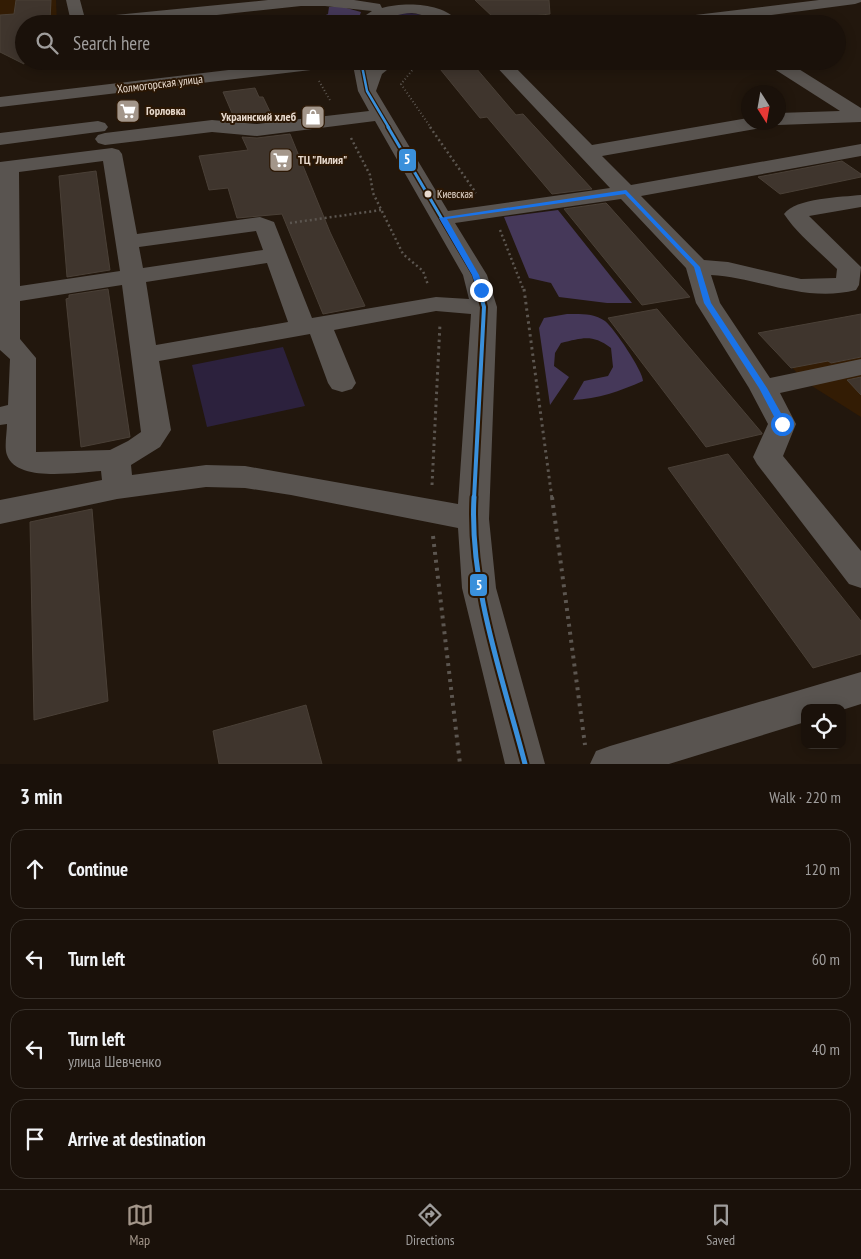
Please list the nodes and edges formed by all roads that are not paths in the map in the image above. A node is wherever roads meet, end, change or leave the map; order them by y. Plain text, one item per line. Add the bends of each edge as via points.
1 (72, 0) edge
2 (431, 0) edge
3 (849, 0) edge
4 (373, 12) edge
5 (76, 15) edge
6 (174, 15) edge
7 (438, 15) edge
8 (444, 15) edge
9 (742, 15) edge
10 (272, 70) edge
11 (364, 70) edge
12 (376, 70) edge
13 (508, 70) edge
14 (788, 70) edge
15 (93, 92) junction
16 (0, 102) edge
17 (374, 103) junction
18 (861, 116) edge
19 (786, 119) edge
20 (741, 125) edge
21 (0, 139) edge
22 (105, 140) junction
23 (861, 150) edge
24 (588, 152) junction
25 (5, 167) edge
26 (626, 192) junction
27 (861, 201) edge
28 (442, 218) junction
29 (128, 242) junction
30 (276, 255) junction
31 (697, 267) junction
32 (133, 277) junction
33 (8, 295) junction
34 (484, 306) junction
35 (311, 326) junction
36 (4, 342) edge
37 (146, 355) junction
38 (861, 367) edge
39 (342, 383) dead end
40 (763, 388) junction
41 (11, 414) edge
42 (116, 474) junction
43 (0, 512) edge
44 (473, 519) junction
45 (861, 575) edge
46 (861, 688) edge
47 (598, 759) edge
48 (525, 764) edge

1 - 5 street
2 - 8 street
3 - 9 street
4 - 6 street via 332,2 301,2
4 - 7 street via 411,8
10 - 15 street, Холмогорская улица
11 - 17 street
12 - 17 street
13 - 24 street
14 - 18 street
15 - 16 street, Холмогорская улица
15 - 22 street
17 - 22 street via 341,120 257,130 212,126
17 - 28 street
18 - 19 street
20 - 24 street
21 - 22 street
22 - 25 street
22 - 29 street
23 - 26 street
24 - 26 street
25 - 33 street
26 - 28 street
26 - 31 street
27 - 31 street via 808,208 795,214 849,266 847,285 801,286 728,269
28 - 34 street via 475,275
29 - 30 street via 260,224 266,227
29 - 32 street
30 - 32 street
30 - 35 street
31 - 40 street via 708,303
32 - 33 street
32 - 37 street
33 - 36 street
34 - 35 street via 436,304
34 - 44 street
35 - 37 street
35 - 39 street
36 - 41 street via 23,358
37 - 42 street via 155,436
38 - 40 street
40 - 45 street via 782,424 768,457
41 - 42 street via 21,454 27,461
42 - 43 street
42 - 44 street via 245,477
44 - 48 street via 479,588
46 - 47 street

